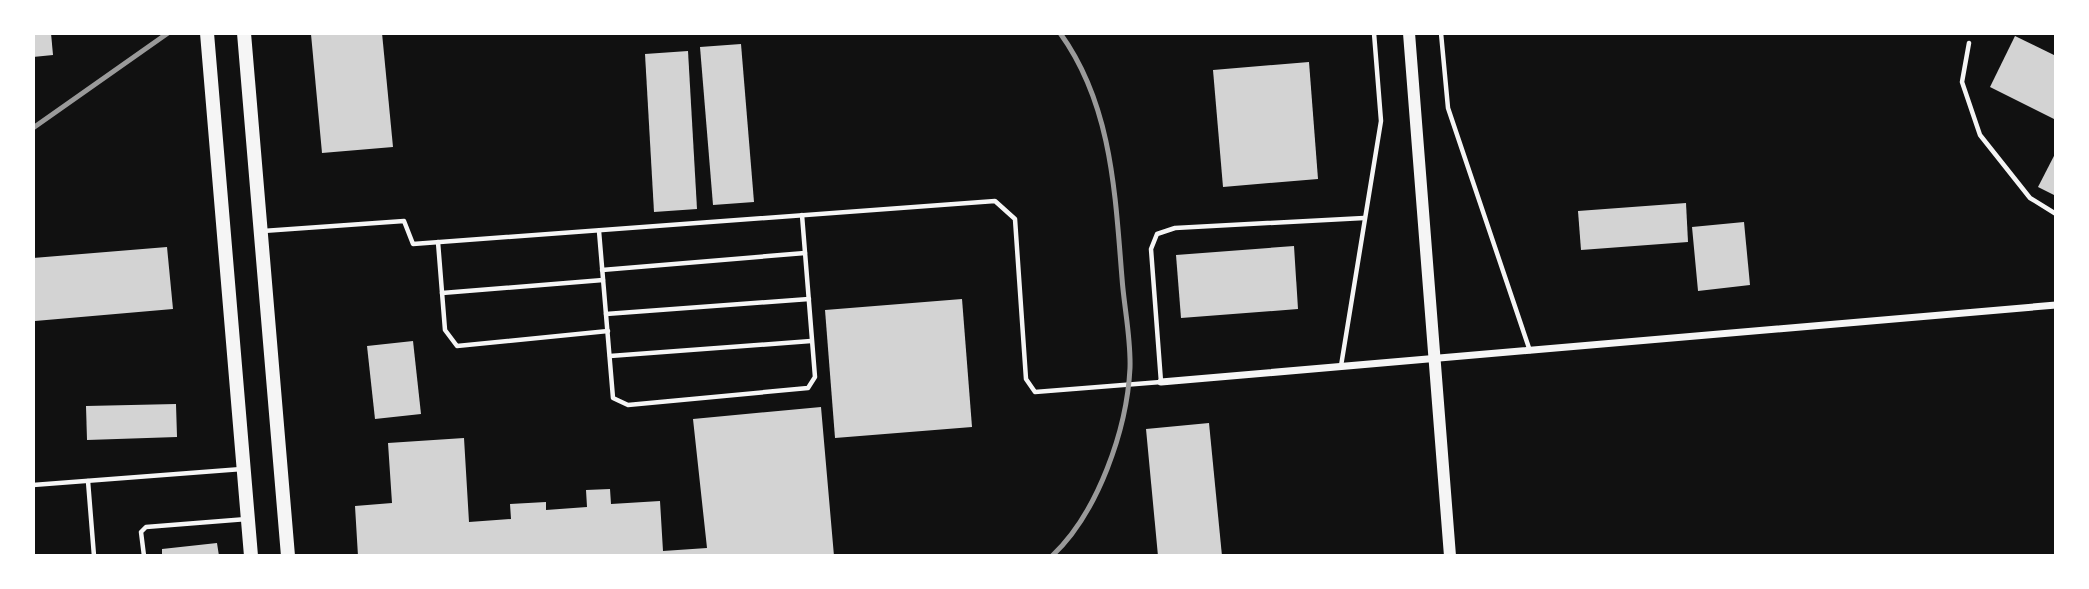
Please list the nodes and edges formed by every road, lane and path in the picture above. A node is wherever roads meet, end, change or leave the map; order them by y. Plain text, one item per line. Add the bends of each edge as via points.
1 (207, 33) edge
2 (244, 33) edge
3 (1374, 33) edge
4 (1409, 33) edge
5 (1441, 33) edge
6 (1969, 43) dead end
7 (2056, 214) edge
8 (802, 215) junction
9 (1364, 218) junction
10 (262, 230) junction
11 (599, 231) junction
12 (438, 243) junction
13 (805, 253) junction
14 (602, 270) junction
15 (603, 280) junction
16 (442, 293) junction
17 (808, 299) junction
18 (2056, 305) edge
19 (606, 314) junction
20 (608, 331) junction
21 (812, 341) junction
22 (1530, 351) junction
23 (610, 356) junction
24 (1434, 359) junction
25 (1341, 367) junction
26 (1161, 382) junction
27 (243, 469) junction
28 (88, 481) junction
29 (33, 485) edge
30 (248, 519) junction
31 (94, 556) edge
32 (144, 556) edge
33 (251, 556) edge
34 (288, 556) edge
35 (1450, 556) edge

1 - 27 main road
2 - 10 main road
3 - 9 lane via 1381,121
4 - 24 main road
5 - 22 lane via 1448,108
6 - 7 lane via 1962,82 1980,135 2030,198
8 - 11 lane
8 - 13 lane
8 - 26 lane via 995,201 1015,219 1026,379 1035,393
9 - 25 lane
9 - 26 lane via 1175,228 1157,234 1151,249
10 - 12 lane via 404,221 413,244
10 - 34 main road
11 - 12 lane
11 - 14 lane
12 - 16 lane
13 - 14 lane
13 - 17 lane
14 - 15 lane
15 - 16 lane
15 - 19 lane
16 - 20 lane via 445,330 457,345
17 - 19 lane
17 - 21 lane
18 - 22 street
19 - 20 lane
20 - 23 lane
21 - 23 lane
21 - 23 lane via 815,377 808,388 628,405 613,398
22 - 24 street
24 - 25 street
24 - 35 main road
25 - 26 street
27 - 28 lane
27 - 30 main road
28 - 29 lane
28 - 31 lane
30 - 32 lane via 146,527 141,532
30 - 33 main road

